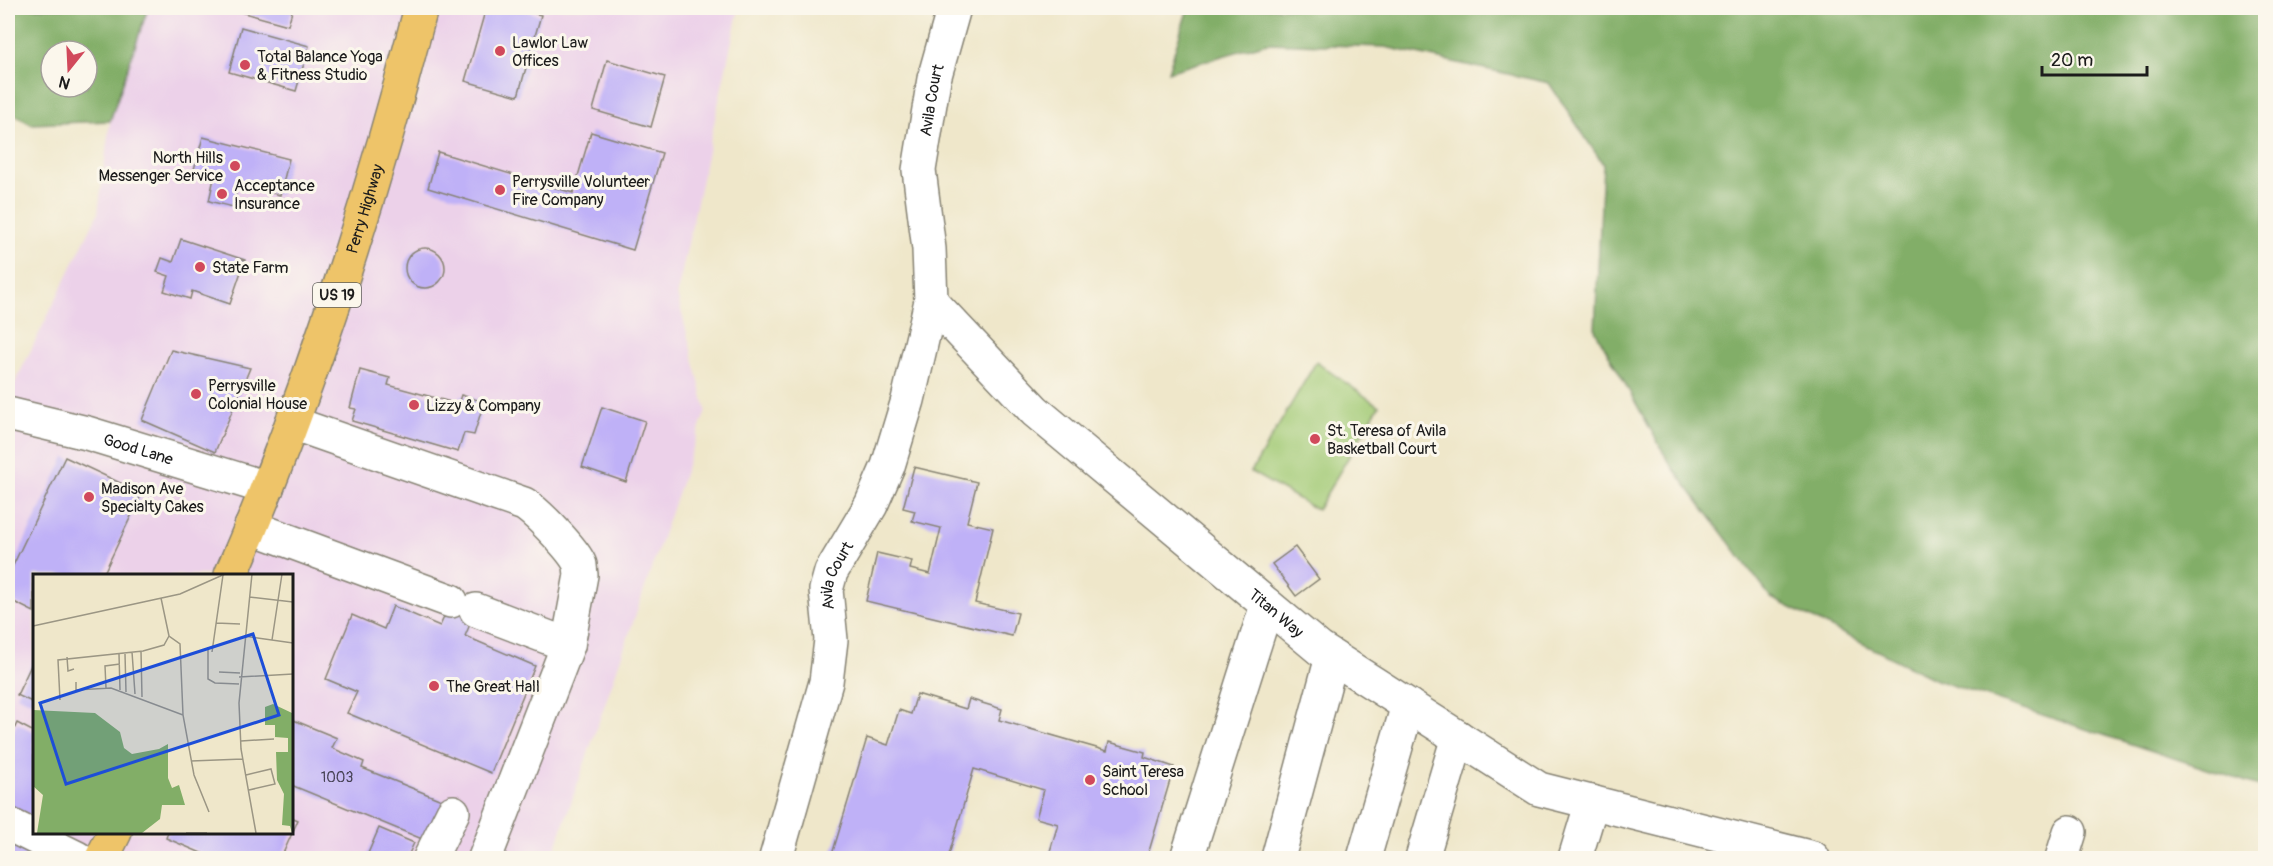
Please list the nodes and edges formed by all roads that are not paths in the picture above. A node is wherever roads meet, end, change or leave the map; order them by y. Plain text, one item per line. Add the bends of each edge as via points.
1 (421, 8) edge
2 (954, 8) edge
3 (931, 301) junction
4 (8, 414) edge
5 (292, 423) junction
6 (267, 488) junction
7 (251, 526) junction
8 (231, 574) edge
9 (1267, 605) junction
10 (568, 645) junction
11 (1332, 657) junction
12 (1408, 705) junction
13 (1458, 737) junction
14 (1592, 802) junction
15 (453, 812) dead end
16 (8, 824) edge
17 (114, 833) edge
18 (77, 858) edge
19 (102, 858) edge
20 (430, 858) edge
21 (485, 858) edge
22 (776, 858) edge
23 (1187, 858) edge
24 (1278, 858) edge
25 (1364, 858) edge
26 (1422, 858) edge
27 (1575, 858) edge
28 (1813, 858) edge

1 - 5 main road, Perry Highway / US 19 via 355,238
2 - 3 street, Avila Court via 934,79 919,170 930,249
3 - 9 street, Titan Way via 1035,411
3 - 22 street, Avila Court via 888,466 871,505 831,572 826,590 831,640 826,682
4 - 6 street, Good Lane via 87,433
5 - 6 main road, Perry Highway / US 19
5 - 10 street via 535,510 580,566
6 - 7 main road, Perry Highway / US 19
7 - 8 main road, Perry Highway / US 19
7 - 10 street
9 - 11 street, Titan Way
9 - 23 street
10 - 21 street
11 - 12 street, Titan Way
11 - 24 street
12 - 13 street, Titan Way
12 - 25 street
13 - 14 street, Titan Way via 1539,789
13 - 26 street
14 - 27 street
14 - 28 street, Titan Way
15 - 20 street
16 - 18 street
17 - 19 main road

